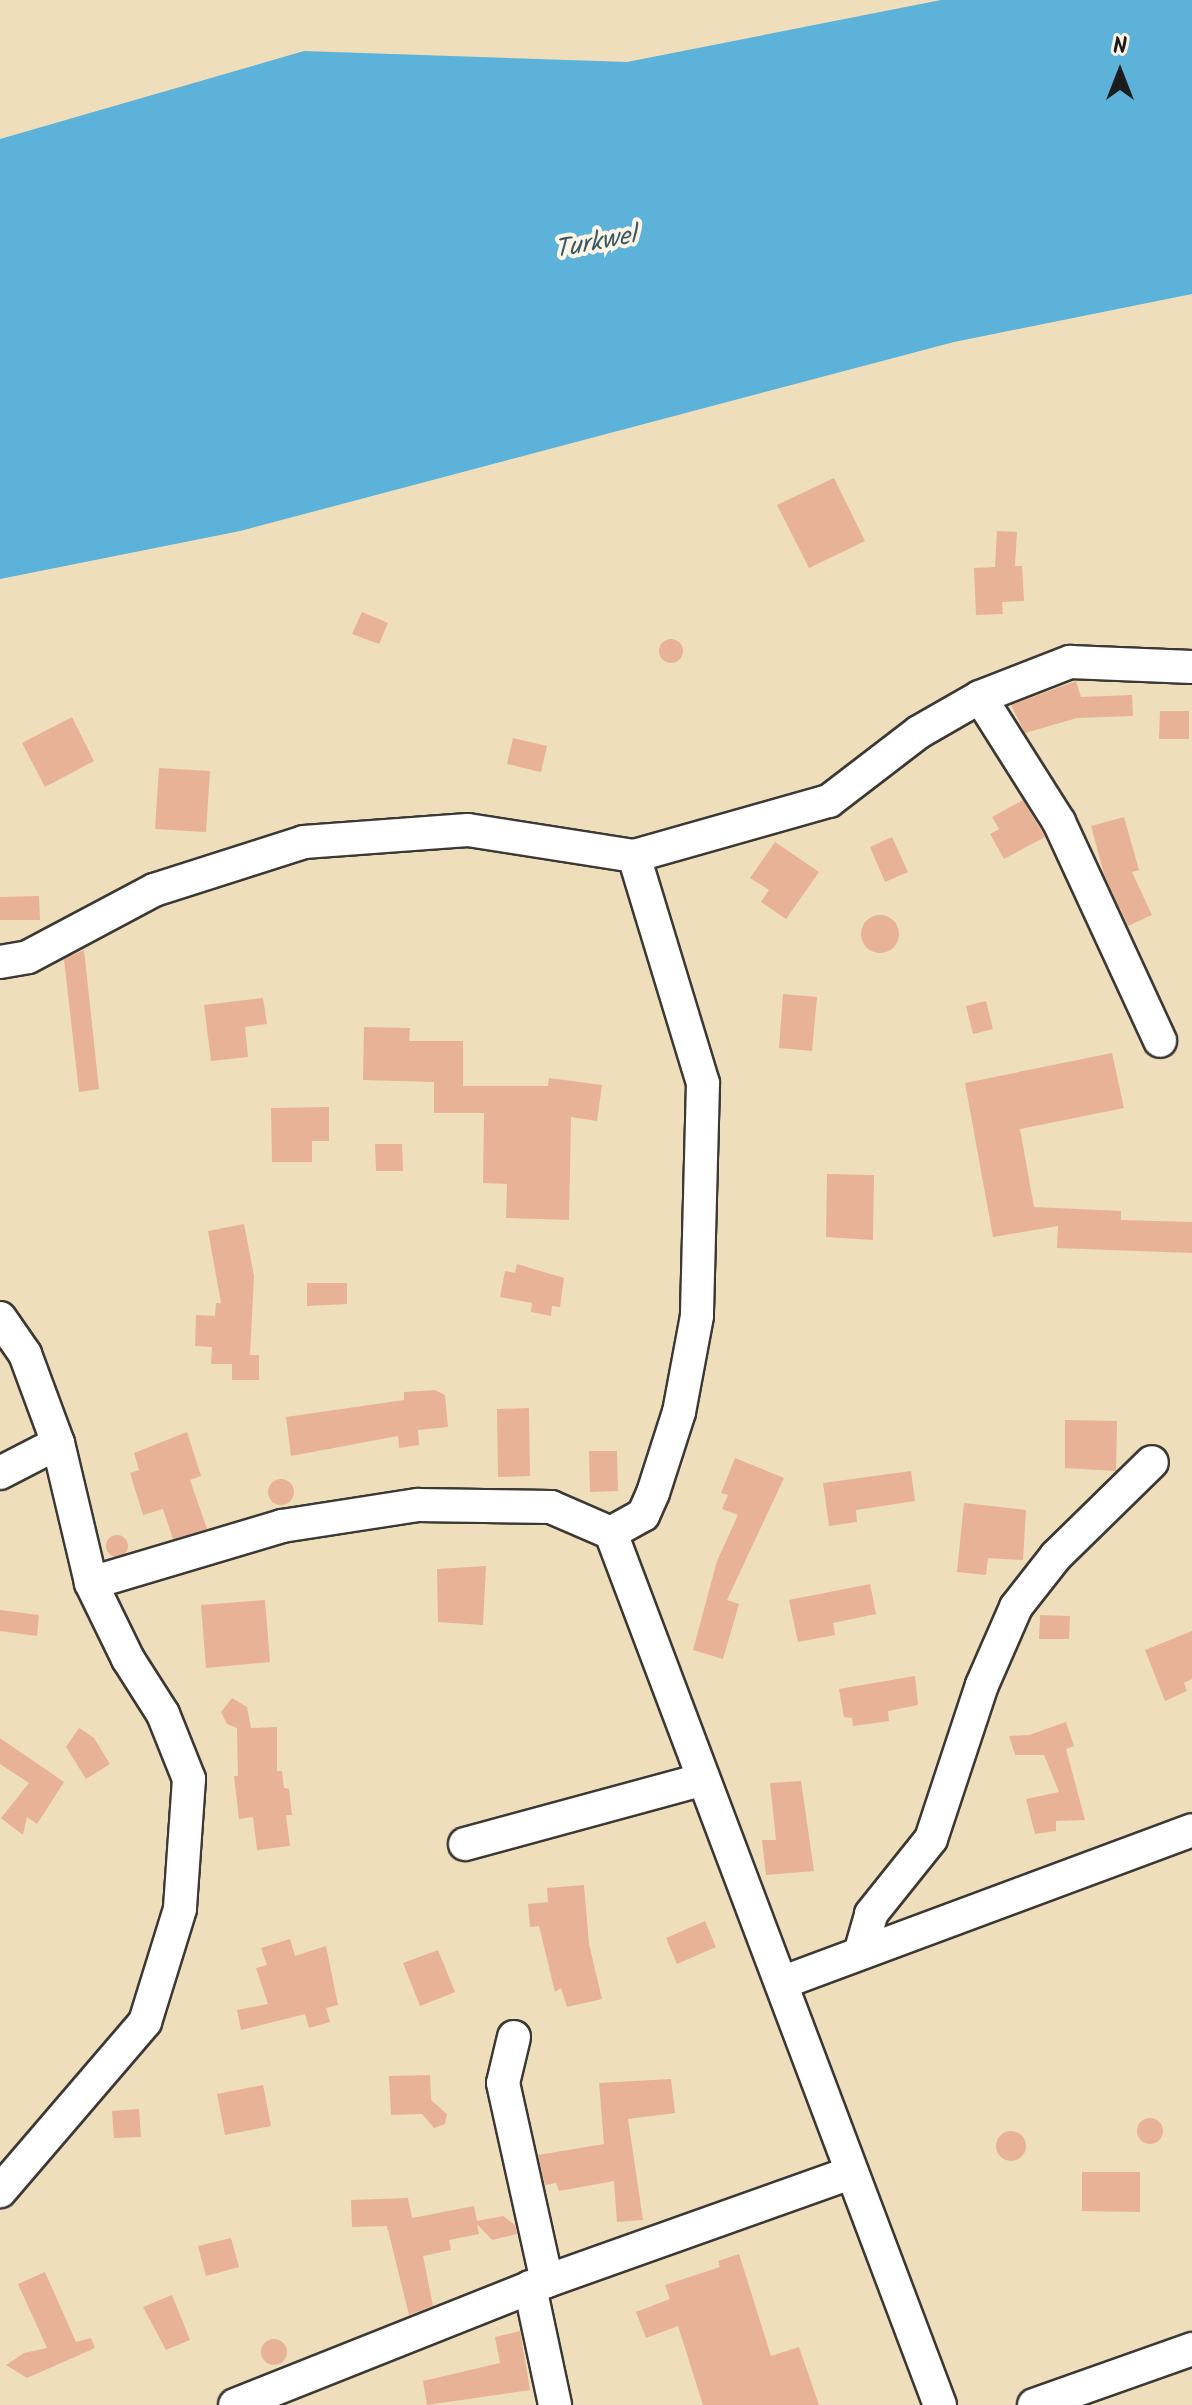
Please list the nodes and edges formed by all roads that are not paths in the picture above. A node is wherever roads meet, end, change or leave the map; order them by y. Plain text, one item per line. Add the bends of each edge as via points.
1 (1192, 667) edge
2 (980, 697) junction
3 (634, 856) junction
4 (0, 962) edge
5 (1160, 1041) dead end
6 (0, 1318) edge
7 (58, 1443) junction
8 (1152, 1462) dead end
9 (0, 1473) edge
10 (611, 1533) junction
11 (91, 1583) junction
12 (701, 1780) junction
13 (1192, 1830) edge
14 (465, 1844) dead end
15 (861, 1950) junction
16 (784, 1982) junction
17 (514, 2037) dead end
18 (850, 2173) junction
19 (0, 2191) edge
20 (538, 2284) junction
21 (1192, 2349) edge
22 (235, 2405) edge
23 (555, 2405) edge
24 (940, 2405) edge
25 (1034, 2405) edge

1 - 2 street via 1070,662
2 - 3 street via 919,732 829,801
2 - 5 street via 1059,822
3 - 4 street via 468,830 304,842 154,890 28,957
3 - 10 street via 703,1083 697,1316 679,1412 653,1493 643,1515
6 - 7 street via 25,1354
7 - 9 street
7 - 11 street
8 - 15 street via 1056,1556 1016,1607 982,1685 931,1839 871,1914
10 - 11 street via 551,1507 418,1505 282,1526
10 - 12 street
11 - 19 street via 128,1659 163,1714 189,1779 180,1909 145,2022
12 - 14 street
12 - 16 street
13 - 15 street
15 - 16 street
16 - 18 street
17 - 20 street via 503,2083
18 - 20 street
18 - 24 street
20 - 22 street
20 - 23 street
21 - 25 street

